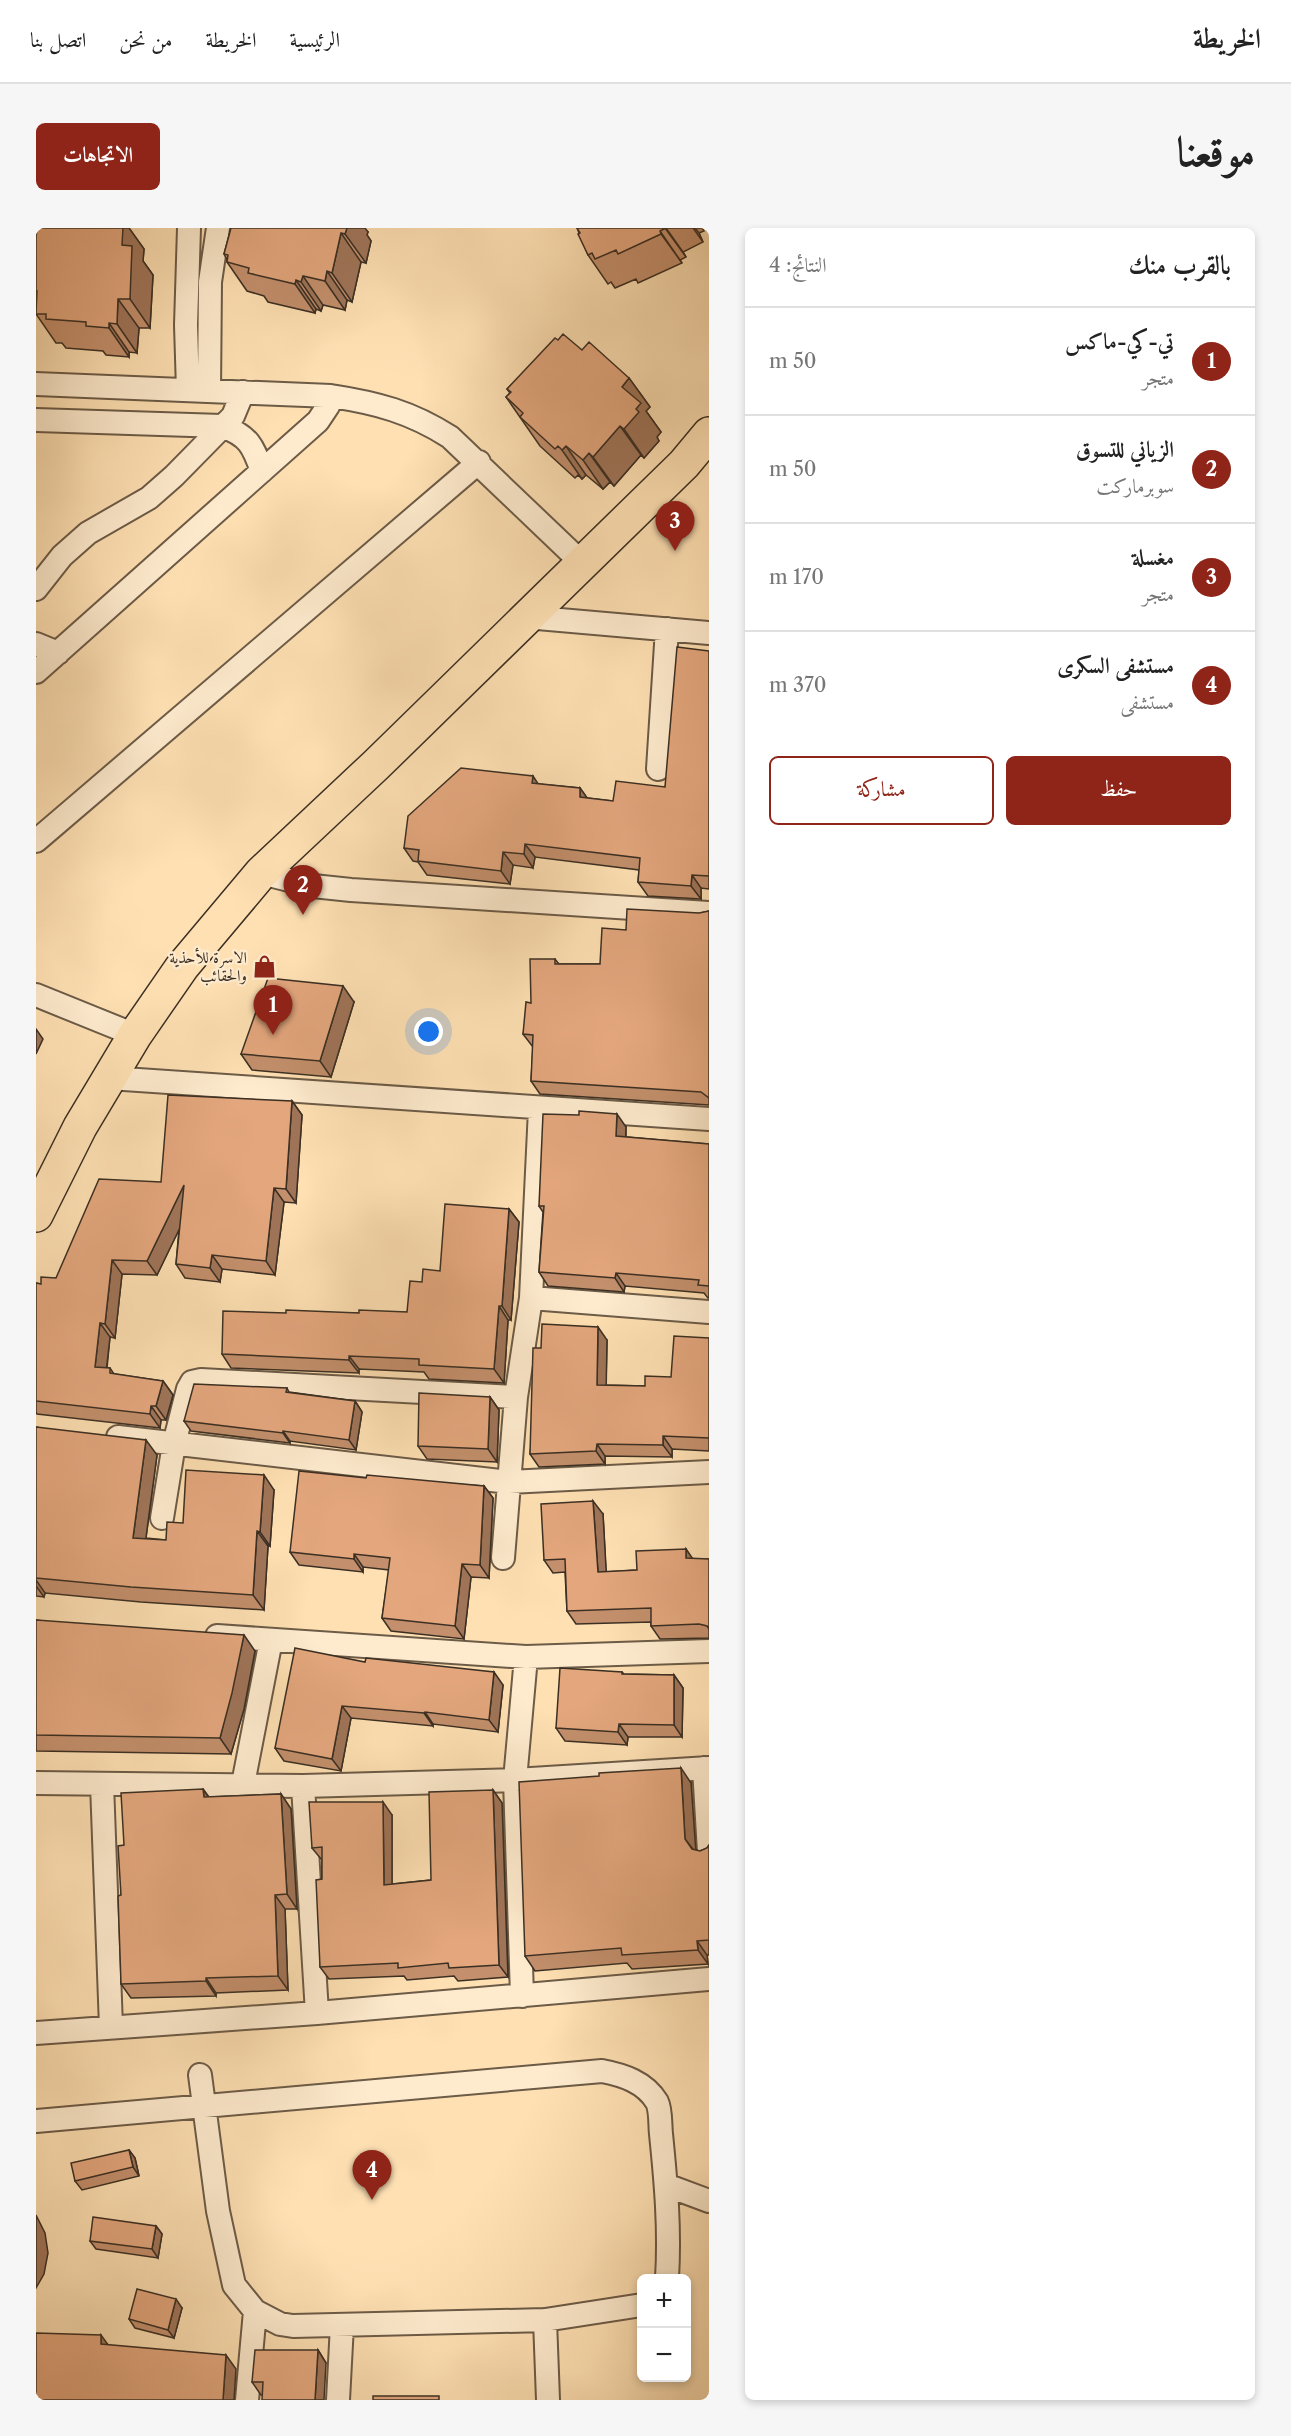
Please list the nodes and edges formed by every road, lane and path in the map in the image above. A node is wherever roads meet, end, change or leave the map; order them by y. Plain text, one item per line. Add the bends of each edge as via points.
1 (189, 228) edge
2 (218, 228) edge
3 (36, 384) edge
4 (199, 390) junction
5 (243, 392) junction
6 (331, 396) junction
7 (36, 420) edge
8 (222, 426) junction
9 (709, 434) edge
10 (697, 457) edge
11 (479, 462) junction
12 (262, 471) junction
13 (582, 563) junction
14 (36, 589) edge
15 (526, 617) junction
16 (667, 629) junction
17 (709, 633) edge
18 (36, 644) edge
19 (58, 652) junction
20 (36, 672) edge
21 (658, 770) dead end
22 (36, 841) edge
23 (261, 873) junction
24 (709, 913) edge
25 (36, 995) edge
26 (135, 1035) junction
27 (109, 1078) junction
28 (540, 1109) junction
29 (709, 1119) edge
30 (36, 1215) edge
31 (531, 1298) junction
32 (709, 1312) edge
33 (516, 1397) junction
34 (94, 1434) edge
35 (174, 1444) junction
36 (709, 1472) edge
37 (508, 1482) junction
38 (162, 1518) dead end
39 (503, 1558) dead end
40 (201, 1635) edge
41 (271, 1640) junction
42 (709, 1651) edge
43 (526, 1657) junction
44 (707, 1768) edge
45 (515, 1780) junction
46 (36, 1783) edge
47 (102, 1784) junction
48 (243, 1784) junction
49 (303, 1786) junction
50 (709, 1852) edge
51 (709, 1979) edge
52 (522, 1996) junction
53 (317, 2013) junction
54 (111, 2027) junction
55 (36, 2033) edge
56 (200, 2075) dead end
57 (204, 2108) junction
58 (36, 2121) edge
59 (666, 2185) junction
60 (709, 2200) edge
61 (667, 2274) edge
62 (637, 2306) edge
63 (255, 2311) junction
64 (545, 2320) junction
65 (342, 2325) junction
66 (247, 2400) edge
67 (338, 2400) edge
68 (548, 2400) edge

1 - 4 street via 186,325
2 - 4 street
3 - 4 street
4 - 5 street
5 - 6 street
5 - 8 street via 238,408
6 - 11 street via 366,401 418,418 450,437
6 - 12 street via 318,421
7 - 8 street
8 - 12 street via 234,430 253,447
8 - 14 street via 163,487 74,544
9 - 10 main road
10 - 13 main road
11 - 13 street
11 - 22 street
12 - 19 street
13 - 15 main road
15 - 16 street
15 - 23 main road
16 - 17 street
16 - 21 street
18 - 19 street
19 - 20 street
23 - 24 street via 313,886 351,890
23 - 26 main road via 182,967
25 - 26 street
26 - 27 main road
27 - 28 street
27 - 30 main road
28 - 29 street
28 - 31 street
31 - 32 street
31 - 33 street
33 - 35 street via 201,1380 192,1382 188,1389
33 - 37 street
34 - 35 street
35 - 37 street
35 - 38 street
36 - 37 street
37 - 39 street
40 - 41 street
41 - 43 street
41 - 48 street
42 - 43 street
43 - 45 street
44 - 45 street
44 - 50 street
45 - 49 street
45 - 52 street
46 - 47 street
47 - 48 street
47 - 54 street
48 - 49 street
49 - 53 street
51 - 52 street
52 - 53 street
53 - 54 street
54 - 55 street
56 - 57 street
57 - 58 street
57 - 59 street via 602,2072 623,2075 644,2088 658,2104
57 - 63 street via 218,2211 234,2285
59 - 60 street
59 - 61 street
62 - 64 street
63 - 65 street via 280,2324
63 - 66 street
64 - 65 street
64 - 68 street
65 - 67 street

